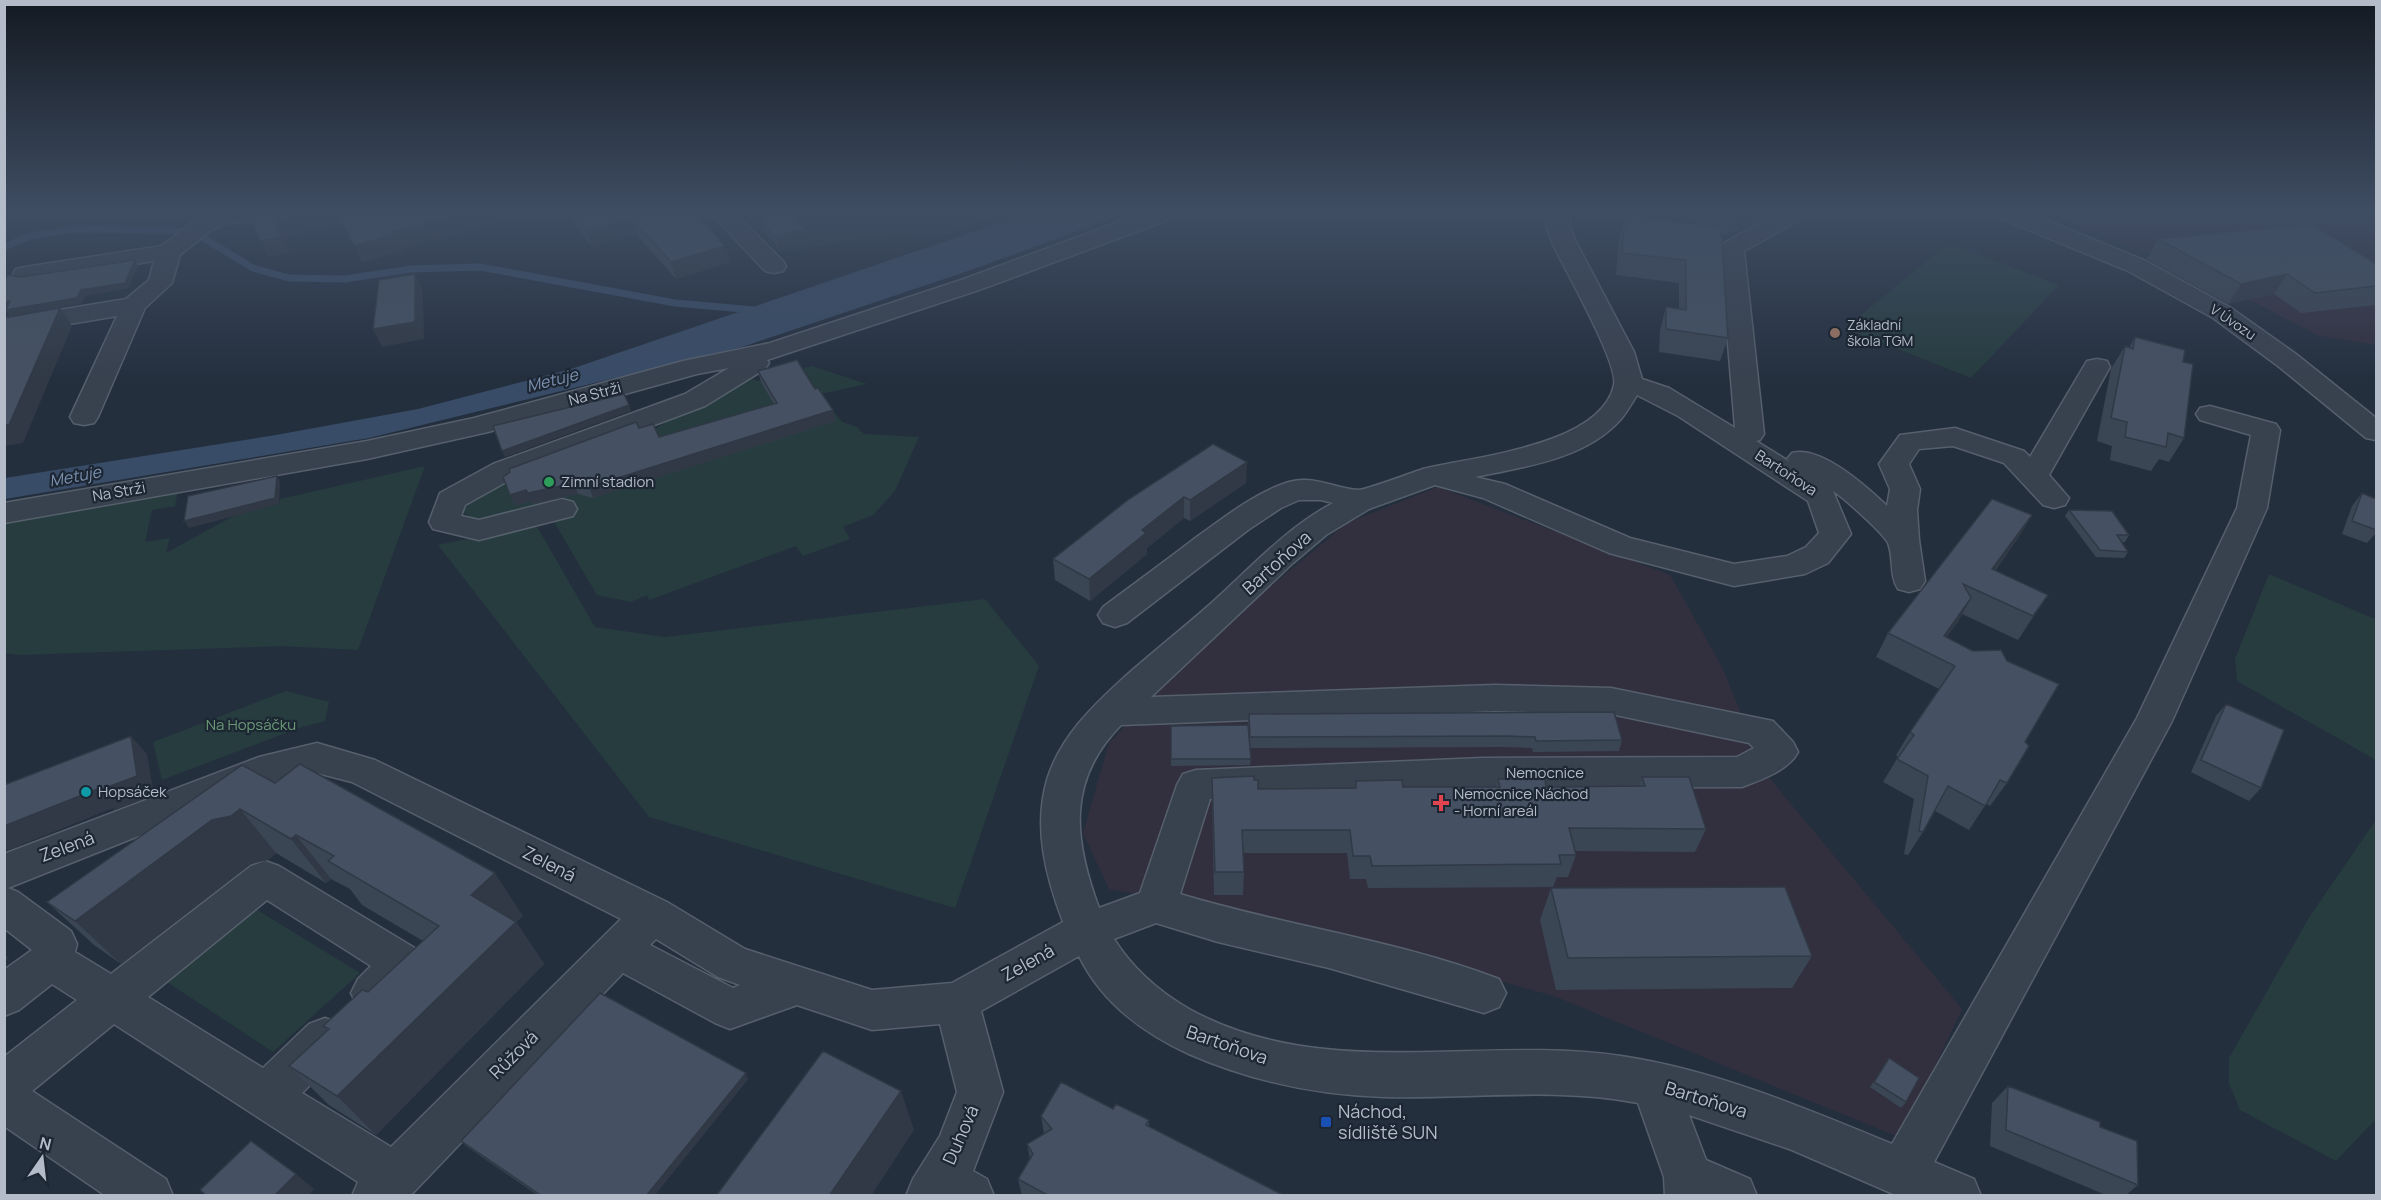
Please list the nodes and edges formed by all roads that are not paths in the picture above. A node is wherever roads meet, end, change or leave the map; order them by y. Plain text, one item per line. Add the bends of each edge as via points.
1 (62, 268) edge
2 (165, 268) edge
3 (1016, 268) edge
4 (1578, 268) edge
5 (1734, 268) edge
6 (2141, 268) edge
7 (25, 274) edge
8 (134, 304) junction
9 (4, 327) edge
10 (776, 350) junction
11 (2097, 367) dead end
12 (1628, 383) junction
13 (1688, 410) junction
14 (2210, 414) dead end
15 (84, 417) dead end
16 (2376, 432) edge
17 (1750, 434) junction
18 (1435, 475) junction
19 (2033, 477) junction
20 (2054, 498) dead end
21 (1364, 501) junction
22 (562, 509) dead end
23 (4, 513) edge
24 (1903, 540) junction
25 (1909, 581) dead end
26 (1115, 615) dead end
27 (1111, 712) junction
28 (318, 758) junction
29 (230, 820) edge
30 (4, 872) edge
31 (1162, 889) junction
32 (4, 904) edge
33 (652, 915) junction
34 (1086, 931) junction
35 (64, 942) junction
36 (619, 949) junction
37 (798, 985) junction
38 (1484, 993) dead end
39 (4, 996) edge
40 (112, 999) junction
41 (957, 1002) junction
42 (4, 1085) edge
43 (1655, 1085) junction
44 (267, 1096) junction
45 (4, 1099) edge
46 (1902, 1173) junction
47 (385, 1186) edge
48 (1689, 1186) edge
49 (947, 1190) edge
50 (149, 1196) edge
51 (1732, 1196) edge
52 (1957, 1196) edge

1 - 7 street
2 - 8 street via 160,282
3 - 10 street, Na Strži
4 - 12 street via 1619,348
5 - 17 street
6 - 16 street, V Úvozu via 2222,314 2288,360
8 - 9 street
8 - 15 street
10 - 22 street via 695,400 502,471 451,500 444,522 479,530
10 - 23 street, Na Strži via 693,367 478,426 367,450
11 - 19 street
12 - 13 street, Bartoňova
12 - 18 street, Bartoňova via 1610,415 1570,442 1539,453
13 - 17 street, Bartoňova
13 - 18 street, Bartoňova via 1821,496 1835,534 1818,555 1794,566 1734,575 1620,546 1494,491
14 - 46 street via 2266,430 2252,508 2154,721
17 - 24 street, Bartoňova via 1785,448 1854,491
18 - 21 street, Bartoňova
19 - 20 street
19 - 24 street via 2014,458 1955,437 1910,441 1894,464 1905,489
21 - 26 street via 1321,490 1294,490 1237,523
21 - 27 street, Bartoňova via 1332,516 1300,542
24 - 25 street
27 - 31 street, Nemocnice via 1495,698 1611,701 1760,731 1780,752 1742,772 1483,773 1196,785
27 - 34 street, Bartoňova via 1074,758 1063,793 1065,869
28 - 29 street
28 - 30 street, Zelená via 272,767
28 - 33 street, Zelená via 362,770
31 - 34 street, Zelená
31 - 38 street via 1218,924 1329,949
32 - 35 street
33 - 36 street, Růžová
33 - 37 street, Zelená via 733,964
34 - 41 street, Zelená
34 - 43 street, Bartoňova via 1107,967 1126,989 1160,1016 1176,1027 1252,1056 1331,1071 1380,1075 1567,1073
35 - 39 street
35 - 40 street
36 - 37 street via 730,1009
36 - 47 street, Růžová
37 - 41 street, Zelená via 872,1010
40 - 42 street
40 - 44 street
40 - 44 street via 266,878 403,963
41 - 49 street, Duhová via 980,1092
43 - 46 street, Bartoňova via 1747,1112
43 - 48 street
44 - 47 street
45 - 50 street
46 - 52 street, Bartoňova
48 - 51 street

